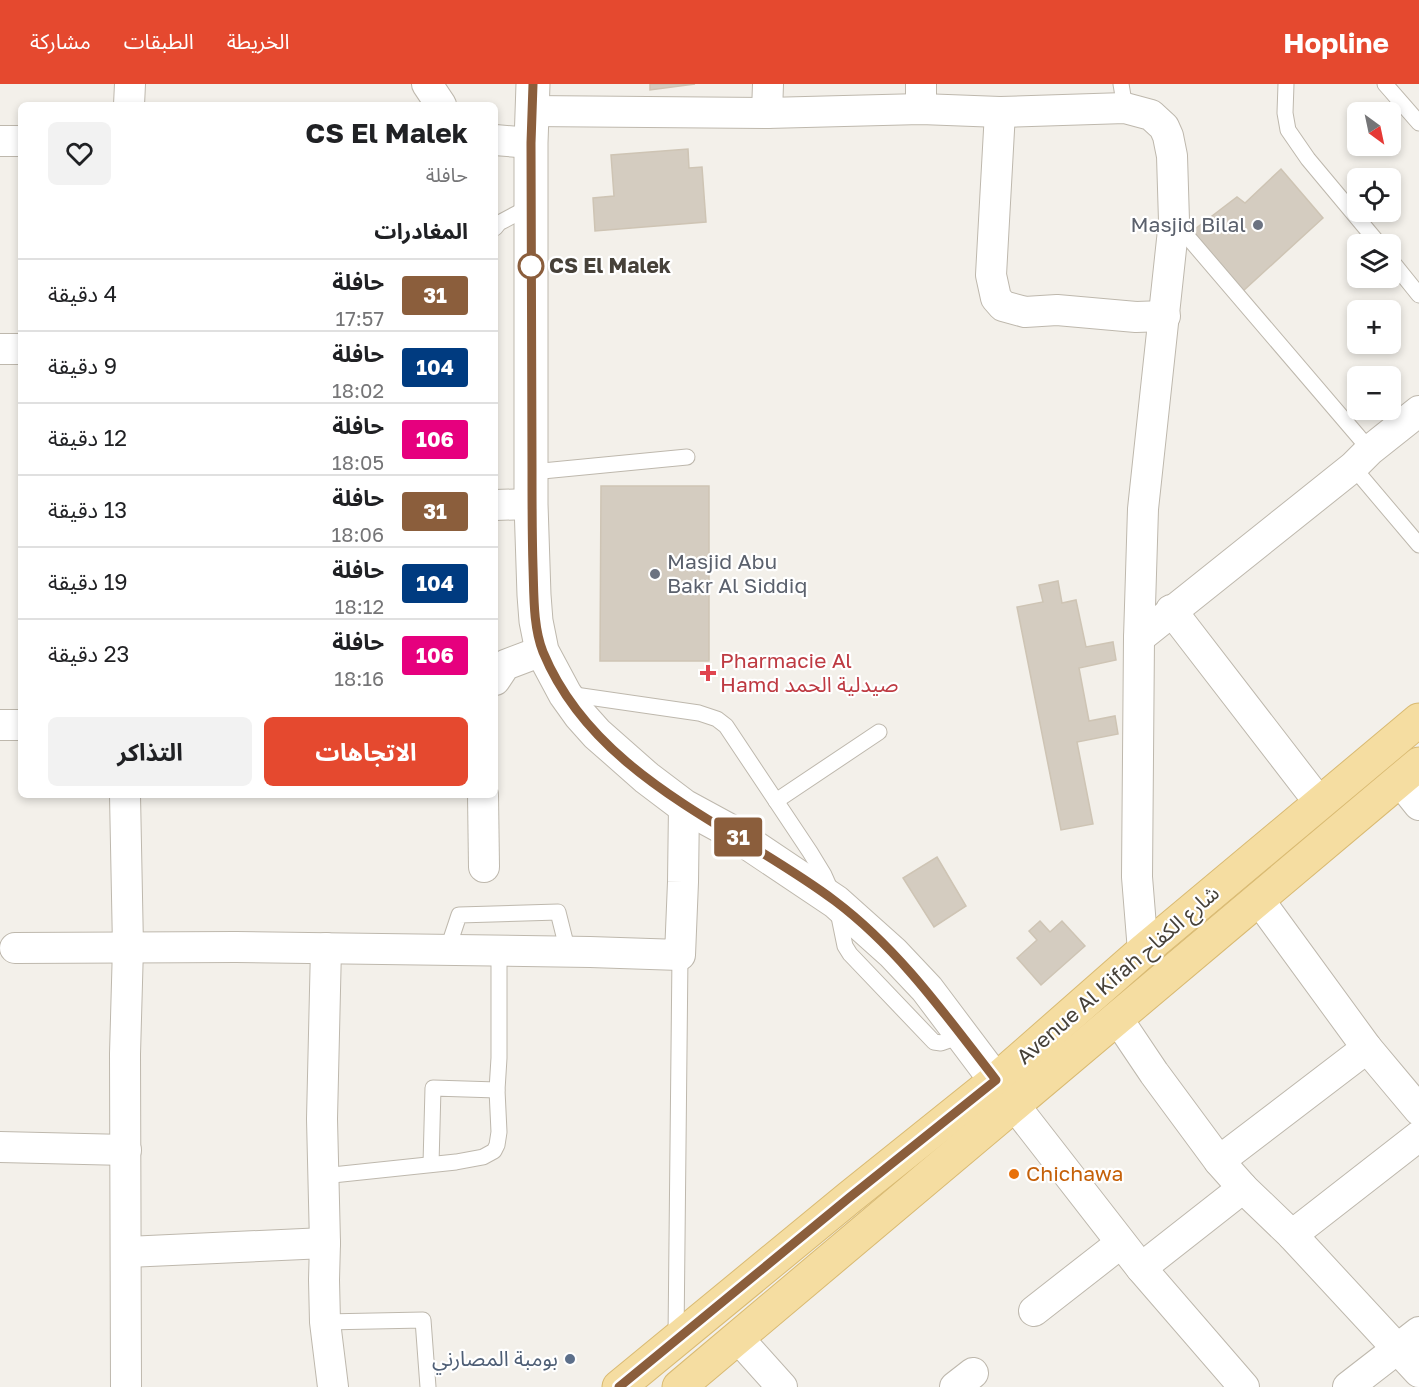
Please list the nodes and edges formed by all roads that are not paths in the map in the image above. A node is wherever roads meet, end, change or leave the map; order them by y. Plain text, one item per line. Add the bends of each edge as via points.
1 (130, 84) edge
2 (427, 84) edge
3 (1287, 84) edge
4 (1385, 84) edge
5 (1123, 96) edge
6 (921, 97) edge
7 (768, 98) edge
8 (129, 102) edge
9 (439, 102) edge
10 (1000, 112) junction
11 (532, 113) edge
12 (1419, 123) edge
13 (498, 138) edge
14 (0, 141) edge
15 (18, 141) edge
16 (531, 206) junction
17 (1174, 221) junction
18 (498, 224) edge
19 (1371, 234) edge
20 (1401, 273) edge
21 (1419, 295) edge
22 (1165, 316) junction
23 (0, 349) edge
24 (18, 349) edge
25 (1419, 411) edge
26 (687, 458) dead end
27 (1361, 458) junction
28 (532, 488) junction
29 (498, 504) edge
30 (1419, 545) edge
31 (1171, 610) junction
32 (1139, 638) junction
33 (542, 651) junction
34 (498, 668) edge
35 (565, 694) junction
36 (1419, 720) edge
37 (0, 725) edge
38 (18, 725) edge
39 (879, 732) dead end
40 (1409, 772) edge
41 (125, 798) edge
42 (483, 798) edge
43 (776, 801) junction
44 (1319, 802) junction
45 (684, 806) junction
46 (1419, 806) edge
47 (484, 867) dead end
48 (1259, 900) junction
49 (836, 902) junction
50 (128, 946) junction
51 (15, 948) dead end
52 (326, 948) junction
53 (447, 951) junction
54 (1143, 951) junction
55 (499, 952) junction
56 (568, 952) junction
57 (680, 955) junction
58 (1117, 1018) junction
59 (1367, 1048) junction
60 (996, 1080) junction
61 (496, 1090) junction
62 (1015, 1106) junction
63 (1419, 1110) edge
64 (1419, 1136) edge
65 (0, 1147) edge
66 (126, 1150) junction
67 (1218, 1161) junction
68 (431, 1164) junction
69 (323, 1176) junction
70 (1243, 1188) junction
71 (1292, 1235) junction
72 (325, 1243) junction
73 (1121, 1243) junction
74 (127, 1252) junction
75 (1141, 1268) junction
76 (1034, 1311) dead end
77 (325, 1322) junction
78 (738, 1338) junction
79 (676, 1340) junction
80 (1408, 1340) edge
81 (1419, 1372) edge
82 (1234, 1384) edge
83 (126, 1387) edge
84 (333, 1387) edge
85 (428, 1387) edge
86 (619, 1387) edge
87 (679, 1387) edge
88 (782, 1387) edge
89 (1348, 1387) edge

1 - 8 street
2 - 9 street
3 - 19 lane via 1288,130
4 - 12 lane
5 - 10 street
5 - 17 street via 1151,115 1168,136
6 - 7 street
6 - 10 street
7 - 11 street
10 - 22 street via 991,275 996,298 1003,306 1025,312
11 - 13 street
11 - 16 street
14 - 15 street
16 - 18 lane
16 - 28 street
17 - 22 street
17 - 27 lane
20 - 21 lane
22 - 32 street via 1143,510
23 - 24 street
25 - 27 street
26 - 28 lane
27 - 30 lane
27 - 31 street
28 - 29 street
28 - 33 street via 534,595
31 - 32 street
31 - 44 street
32 - 54 street via 1137,877
33 - 34 street
33 - 35 street
35 - 43 lane via 717,719 726,726
35 - 45 street via 597,734
36 - 44 main road, Avenue Al Kifah شارع الكفاح
37 - 38 street
39 - 43 lane
40 - 46 street
40 - 48 main road, Avenue Al Kifah شارع الكفاح
41 - 50 street
42 - 47 street
43 - 49 lane via 810,852
44 - 54 main road, Avenue Al Kifah شارع الكفاح
45 - 49 street
45 - 57 street
48 - 58 main road, Avenue Al Kifah شارع الكفاح
48 - 59 street
49 - 60 street via 920,982
50 - 51 street
50 - 52 street
50 - 66 street
52 - 53 street
52 - 69 street
53 - 55 street
53 - 56 lane via 459,915 558,912
54 - 60 main road, Avenue Al Kifah شارع الكفاح
55 - 56 street
55 - 61 lane
56 - 57 street
57 - 79 lane
58 - 62 main road, Avenue Al Kifah شارع الكفاح
58 - 67 street
59 - 63 street
59 - 67 street
60 - 62 street
60 - 79 main road, Avenue Al Kifah شارع الكفاح
61 - 68 lane via 499,1132 494,1151 483,1157
61 - 68 lane via 433,1088
62 - 73 street
62 - 78 main road, Avenue Al Kifah شارع الكفاح
64 - 71 street
65 - 66 street
66 - 74 street
67 - 70 street
68 - 69 lane
69 - 72 street
70 - 71 street
70 - 75 street
71 - 80 street
72 - 74 street
72 - 77 street
73 - 75 street
73 - 76 street
74 - 83 street
75 - 82 street
77 - 84 street
77 - 85 lane via 423,1320
78 - 87 main road, Avenue Al Kifah شارع الكفاح
78 - 88 street
79 - 86 main road, Avenue Al Kifah شارع الكفاح
80 - 81 street
80 - 89 street

